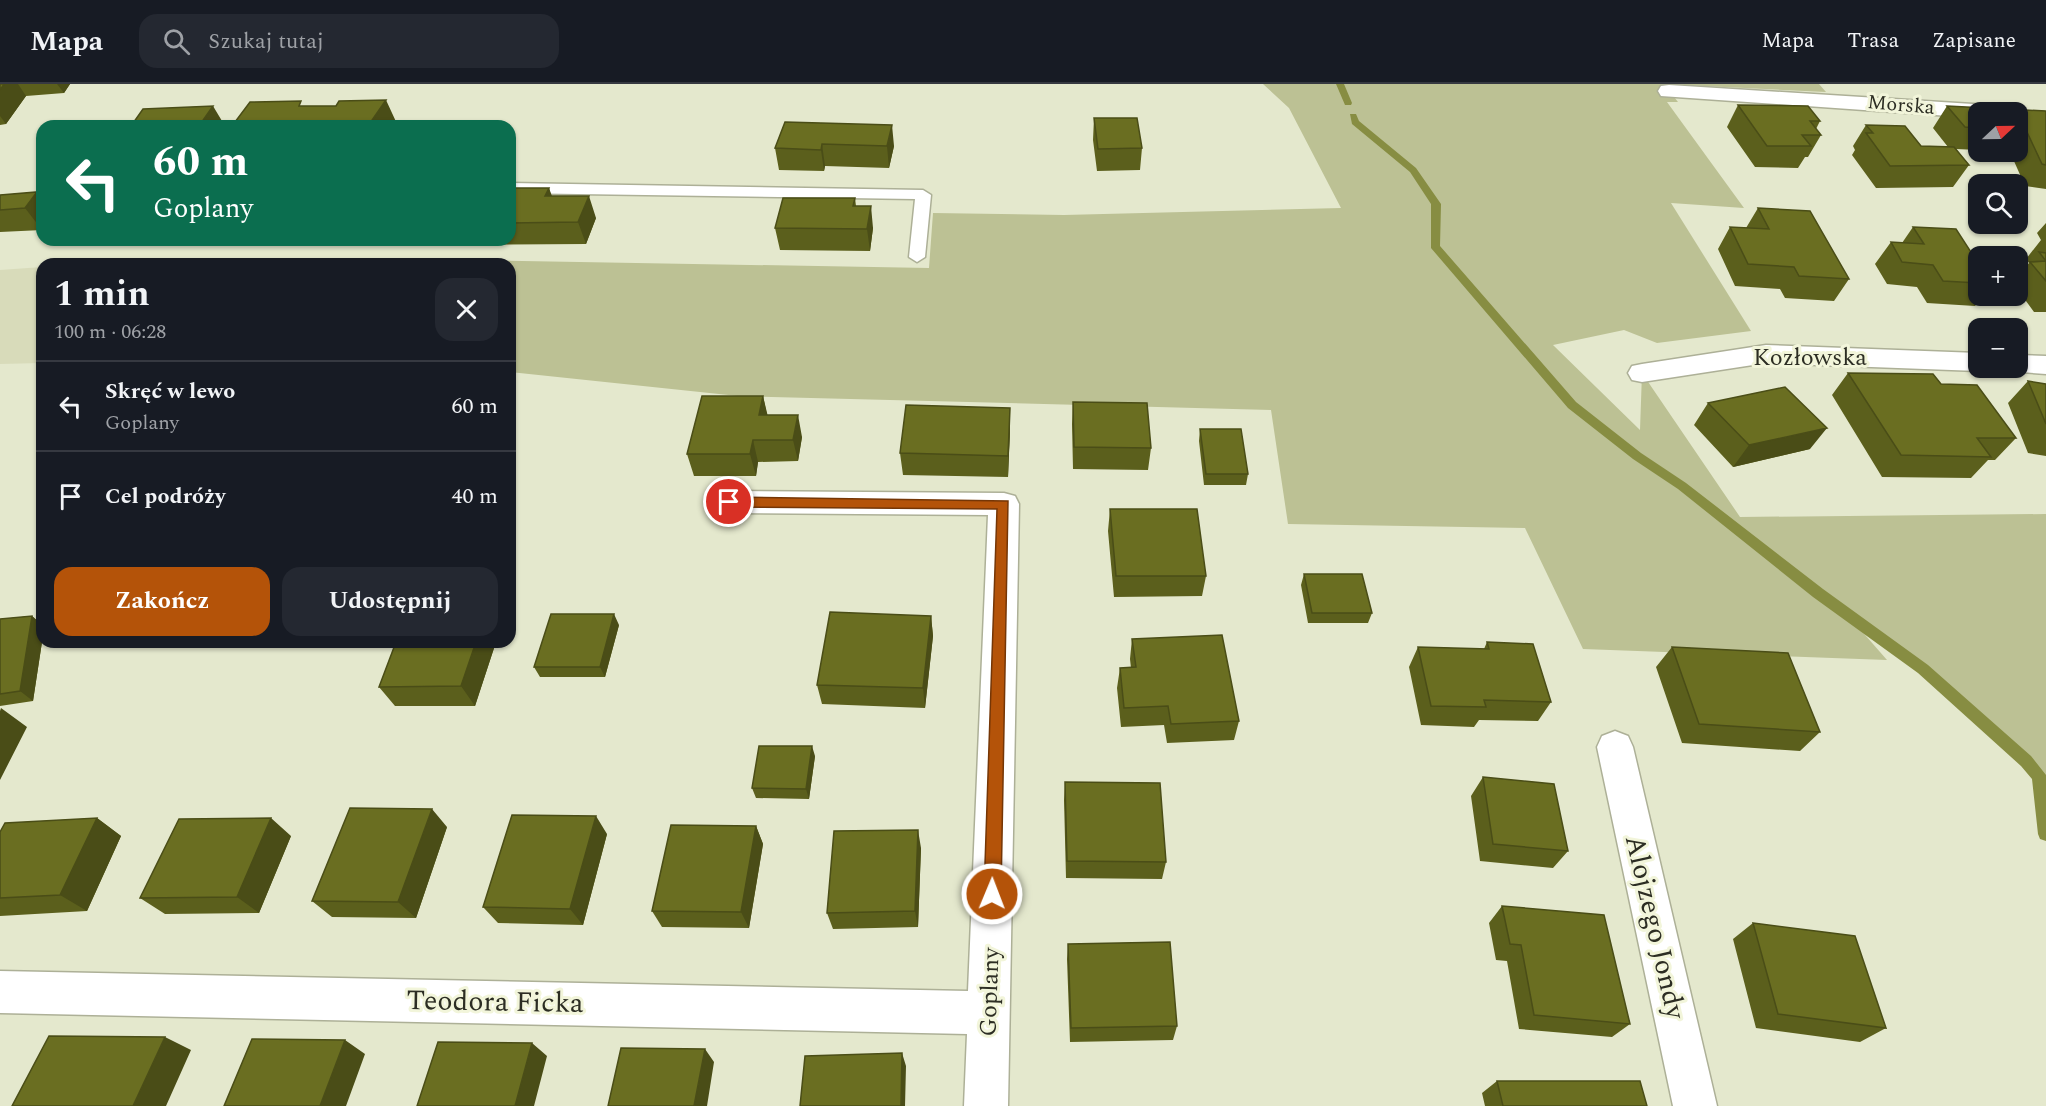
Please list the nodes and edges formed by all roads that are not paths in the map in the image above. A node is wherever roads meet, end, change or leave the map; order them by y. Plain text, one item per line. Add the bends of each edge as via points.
1 (1668, 91) dead end
2 (1968, 110) edge
3 (516, 188) edge
4 (917, 257) dead end
5 (1968, 362) edge
6 (2028, 364) edge
7 (2046, 365) edge
8 (1642, 373) dead end
9 (729, 502) dead end
10 (1615, 747) dead end
11 (0, 992) edge
12 (989, 1013) junction
13 (986, 1106) edge
14 (1695, 1106) edge

1 - 2 street, Morska
3 - 4 lane via 923,195
5 - 8 street, Kozłowska via 1766,354
6 - 7 street
9 - 12 street, Goplany via 1004,504
10 - 14 street, Alojzego Jondy
11 - 12 street, Teodora Ficka
12 - 13 street, Goplany

